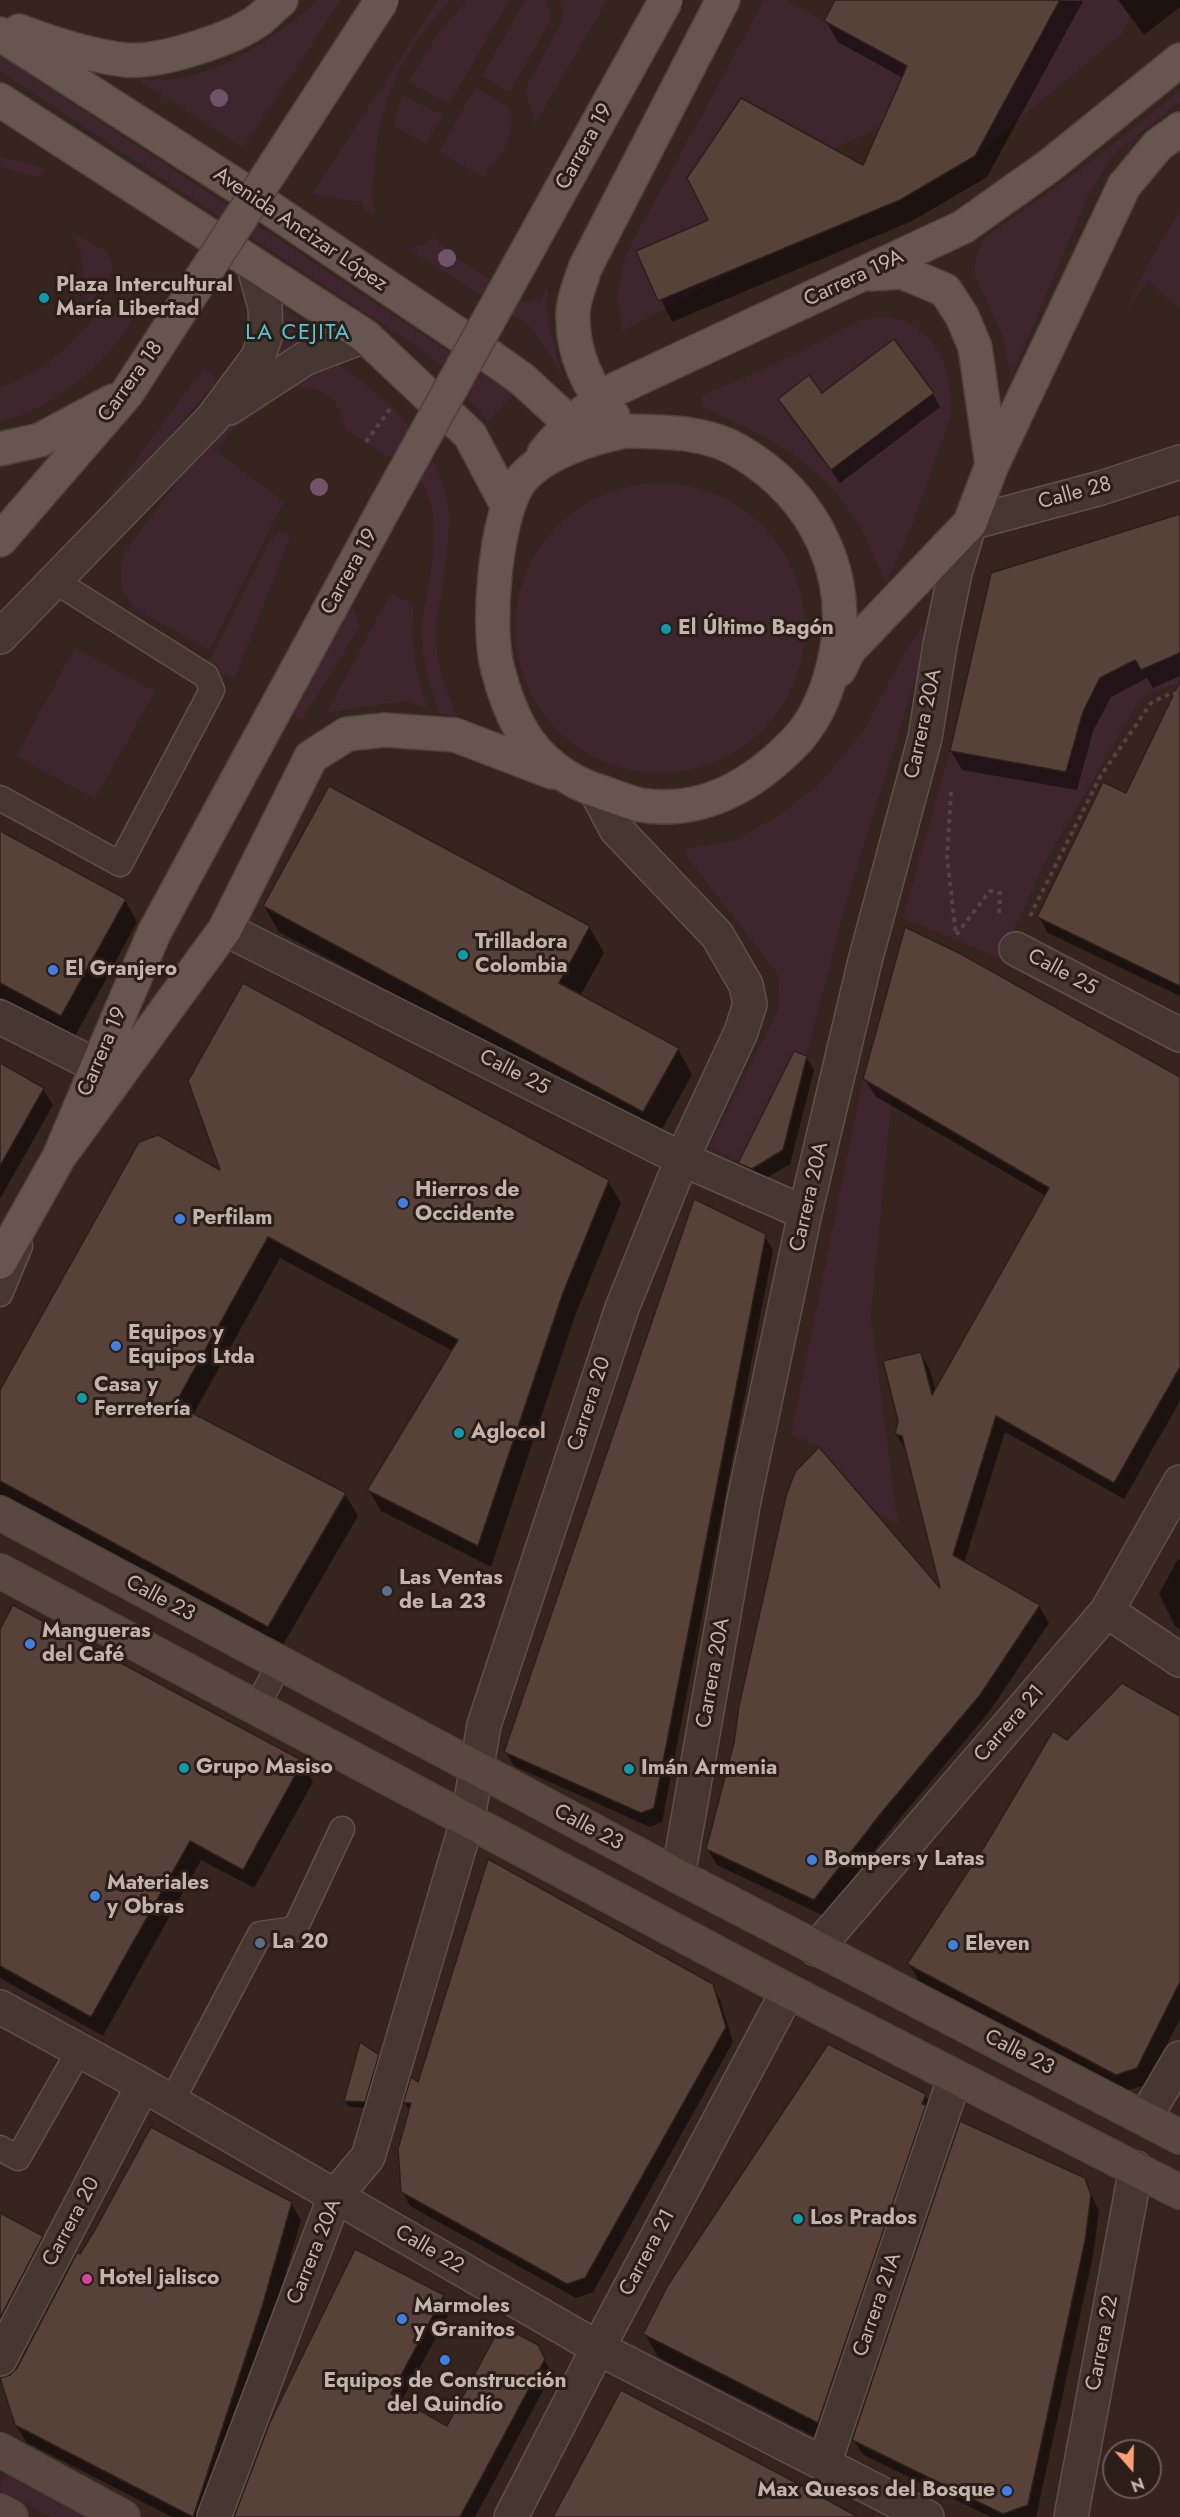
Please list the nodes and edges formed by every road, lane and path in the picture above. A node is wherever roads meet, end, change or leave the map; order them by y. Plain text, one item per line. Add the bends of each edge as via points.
1 (280, 0) edge
2 (382, 0) edge
3 (666, 0) edge
4 (723, 0) edge
5 (0, 24) edge
6 (0, 34) edge
7 (1180, 60) edge
8 (0, 100) edge
9 (0, 128) edge
10 (1180, 129) edge
11 (48, 130) junction
12 (253, 264) junction
13 (866, 274) junction
14 (365, 336) junction
15 (128, 393) junction
16 (598, 400) junction
17 (391, 408) dead end
18 (212, 418) junction
19 (626, 431) junction
20 (580, 432) junction
21 (366, 442) dead end
22 (0, 449) edge
23 (992, 465) junction
24 (1172, 468) edge
25 (514, 493) junction
26 (970, 523) junction
27 (0, 540) edge
28 (56, 581) junction
29 (0, 637) edge
30 (827, 692) junction
31 (1180, 694) edge
32 (925, 738) junction
33 (565, 777) junction
34 (596, 791) junction
35 (0, 798) edge
36 (225, 928) junction
37 (1016, 949) junction
38 (0, 1017) edge
39 (1180, 1035) edge
40 (97, 1066) junction
41 (58, 1157) junction
42 (682, 1159) junction
43 (805, 1213) junction
44 (0, 1262) edge
45 (0, 1294) edge
46 (1180, 1482) edge
47 (0, 1513) edge
48 (0, 1571) edge
49 (1107, 1611) junction
50 (1180, 1660) edge
51 (280, 1663) junction
52 (257, 1706) junction
53 (476, 1769) junction
54 (468, 1818) junction
55 (342, 1829) dead end
56 (678, 1876) junction
57 (816, 1949) junction
58 (788, 1991) junction
59 (0, 2007) edge
60 (79, 2050) junction
61 (1180, 2058) edge
62 (955, 2077) junction
63 (144, 2085) junction
64 (172, 2101) junction
65 (1145, 2118) junction
66 (1180, 2137) edge
67 (0, 2148) edge
68 (1136, 2168) junction
69 (1180, 2192) edge
70 (335, 2196) junction
71 (598, 2348) junction
72 (0, 2359) edge
73 (0, 2450) edge
74 (824, 2464) junction
75 (0, 2511) edge
76 (11, 2517) edge
77 (123, 2517) edge
78 (214, 2517) edge
79 (511, 2517) edge
80 (927, 2517) edge
81 (1071, 2517) edge

1 - 5 main road via 259,20 208,44 157,58 127,60 57,45
2 - 15 main road, Carrera 18, bridge
3 - 40 main road, Carrera 19, bridge via 154,933
4 - 16 main road via 585,268 573,312 578,361
6 - 20 main road, Avenida Ancizar López via 471,343 522,379
7 - 13 main road, Carrera 19A via 1049,166 963,227
8 - 11 main road
9 - 11 main road
10 - 23 main road via 1158,145 1124,186
11 - 12 main road
12 - 14 main road
12 - 18 street via 265,307 266,334 258,357
13 - 16 main road, Carrera 19A
13 - 23 main road via 902,272 945,290 975,347
14 - 18 street via 306,358
14 - 25 main road via 470,435
15 - 22 main road via 40,440
15 - 27 main road, Carrera 18
16 - 19 main road
16 - 20 main road, Carrera 19A
17 - 21 path
18 - 28 street
19 - 20 main road
19 - 30 main road via 683,432 737,450 783,483 818,527 838,580 841,637
20 - 25 main road
23 - 26 main road
24 - 26 street, Calle 28
25 - 33 main road via 494,587 497,668 521,730 535,750
26 - 30 main road via 849,650
26 - 32 street, Carrera 20A via 947,614
28 - 29 street
28 - 35 lane via 206,676 212,690 120,864
30 - 34 main road via 803,734 770,768 728,793 682,807 639,805
31 - 37 path via 1171,693 1151,703 1100,777
32 - 37 path, Calle 25 via 952,772 947,858 956,935 990,891 1000,894 999,928
32 - 43 street, Carrera 20A via 865,961
33 - 34 main road
33 - 36 main road via 455,735 385,729 347,734 311,757
34 - 42 street, Carrera 20 via 616,829 717,934 746,985 750,1004 741,1032
36 - 41 main road
36 - 42 street, Calle 25
37 - 39 street, Calle 25
38 - 40 street
40 - 41 main road, Carrera 19
41 - 44 main road, Carrera 19
41 - 45 lane, Carrera 19
42 - 43 street, Calle 25
42 - 53 street, Carrera 20 via 622,1308 484,1725
43 - 56 street, Carrera 20A via 744,1500
46 - 49 street, Carrera 21
47 - 51 main road, Calle 23
48 - 52 main road
49 - 50 street
49 - 57 street, Carrera 21
51 - 52 lane
51 - 53 main road, Calle 23
52 - 54 main road
53 - 54 street, Carrera 20
53 - 56 main road, Calle 23
54 - 58 main road
54 - 70 street, Carrera 20A via 368,2157
55 - 64 lane via 295,1929 260,1934
56 - 57 main road, Calle 23
57 - 65 main road, Calle 23
58 - 62 main road
58 - 71 street, Carrera 21
59 - 60 street, Calle 22
60 - 63 street, Calle 22
60 - 67 lane via 18,2158
61 - 65 street
62 - 68 main road
62 - 74 street, Carrera 21A
63 - 64 street, Calle 22
63 - 72 street, Carrera 20
64 - 70 street, Calle 22
65 - 66 main road, Calle 23
68 - 69 main road
68 - 81 street, Carrera 22
70 - 71 street, Calle 22
70 - 78 street, Carrera 20A
71 - 74 street, Calle 22
71 - 79 street, Carrera 21
73 - 77 main road
74 - 80 street, Calle 22
75 - 76 main road

